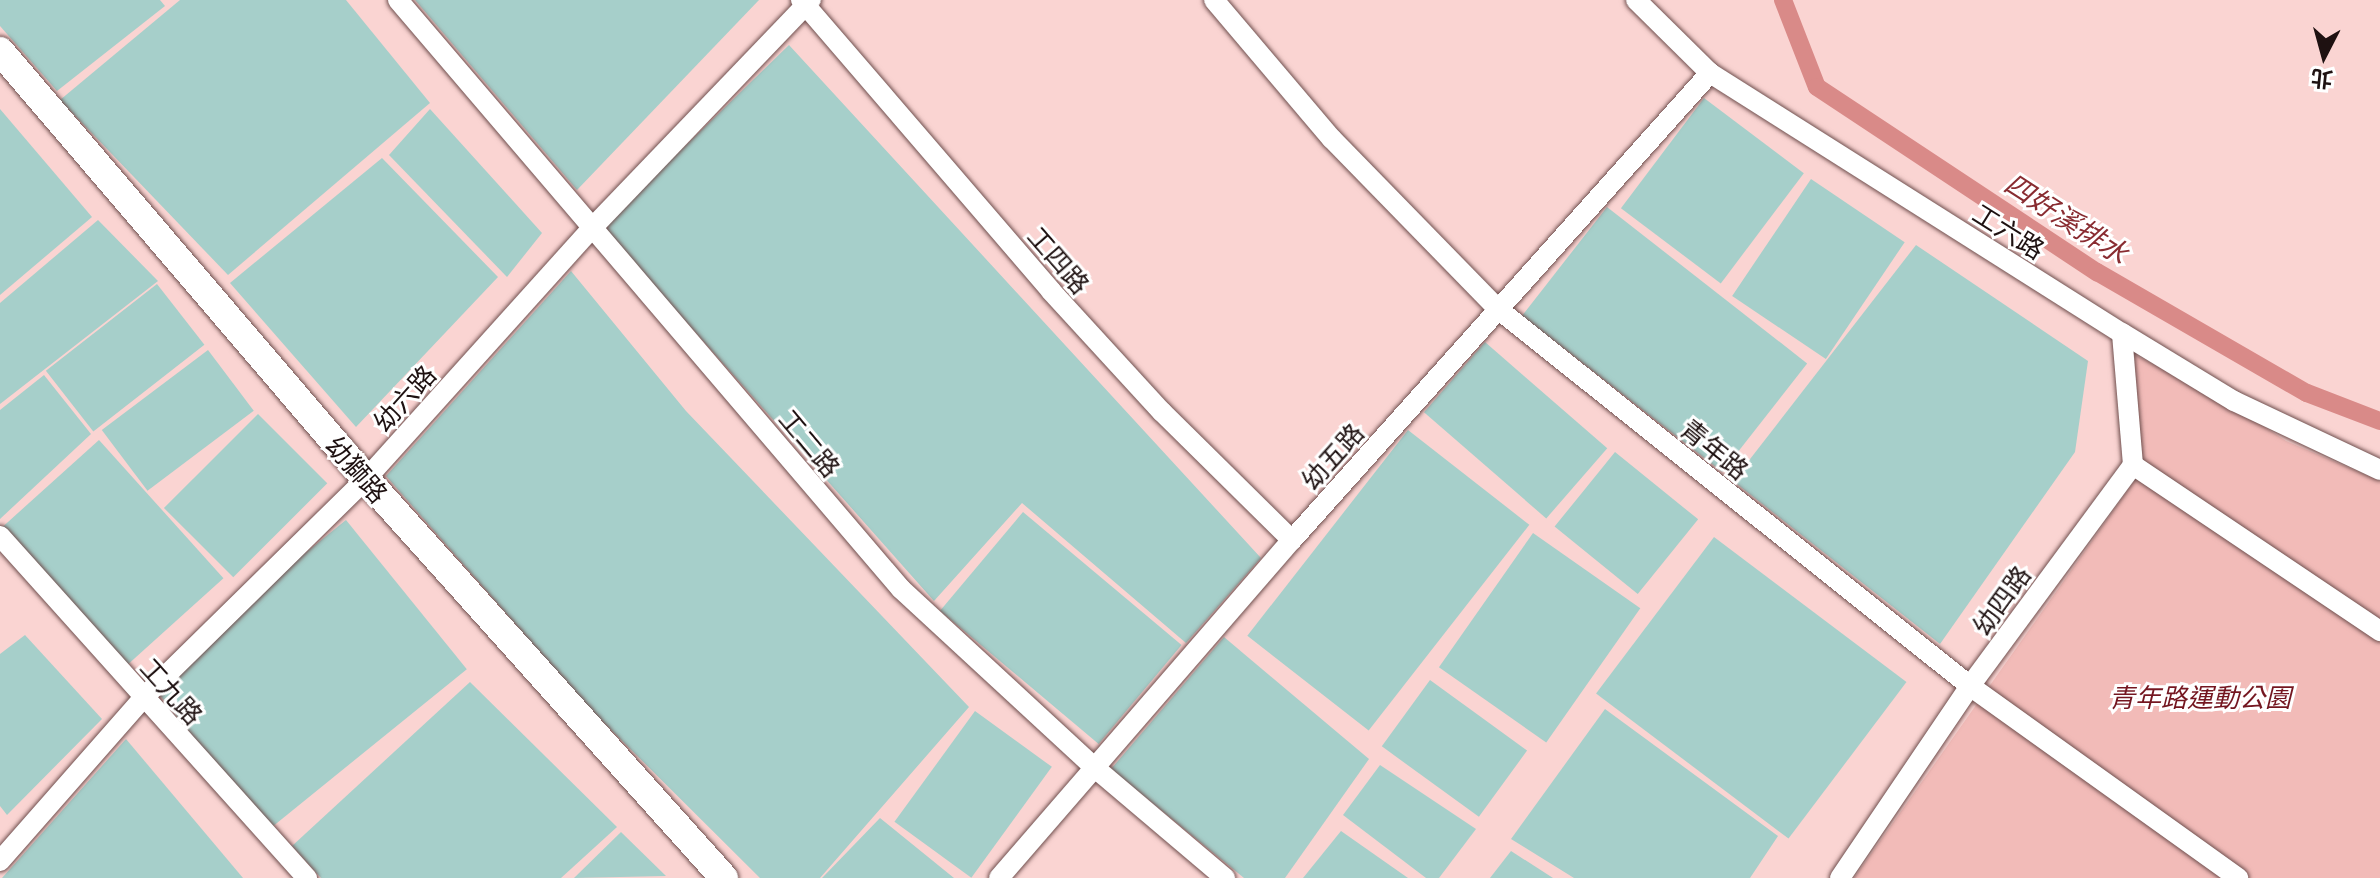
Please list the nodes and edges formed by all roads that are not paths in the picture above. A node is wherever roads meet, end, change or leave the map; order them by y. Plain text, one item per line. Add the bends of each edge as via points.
1 (398, 0) edge
2 (1214, 0) edge
3 (1636, 0) edge
4 (806, 2) edge
5 (0, 51) edge
6 (1710, 73) junction
7 (593, 227) junction
8 (1498, 309) junction
9 (2122, 333) junction
10 (2133, 465) junction
11 (2380, 470) edge
12 (366, 479) junction
13 (0, 536) edge
14 (1292, 540) junction
15 (2380, 631) edge
16 (1970, 686) junction
17 (143, 698) junction
18 (1094, 767) junction
19 (0, 861) edge
20 (307, 878) edge
21 (724, 878) edge
22 (999, 878) edge
23 (1225, 878) edge
24 (1840, 878) edge
25 (2238, 878) edge

1 - 7 street, 工二路
2 - 8 street, 青年路 via 1332,139
3 - 6 street, 工六路
4 - 7 street, 幼六路
4 - 14 street, 工四路 via 1051,291 1162,412
5 - 12 street, 幼獅路
6 - 8 street, 幼五路
6 - 9 street, 工六路
7 - 12 street, 幼六路
7 - 18 street, 工二路 via 901,589
8 - 14 street, 幼五路
8 - 16 street, 青年路
9 - 10 street
9 - 11 street, 工六路 via 2234,401
10 - 15 street
10 - 16 street, 幼四路
12 - 17 street, 幼六路
12 - 21 street, 幼獅路
13 - 17 street, 工九路
14 - 18 street, 幼五路
16 - 24 street, 幼四路
16 - 25 street, 青年路
17 - 19 street, 幼六路
17 - 20 street, 工九路
18 - 22 street, 幼五路
18 - 23 street, 工二路

